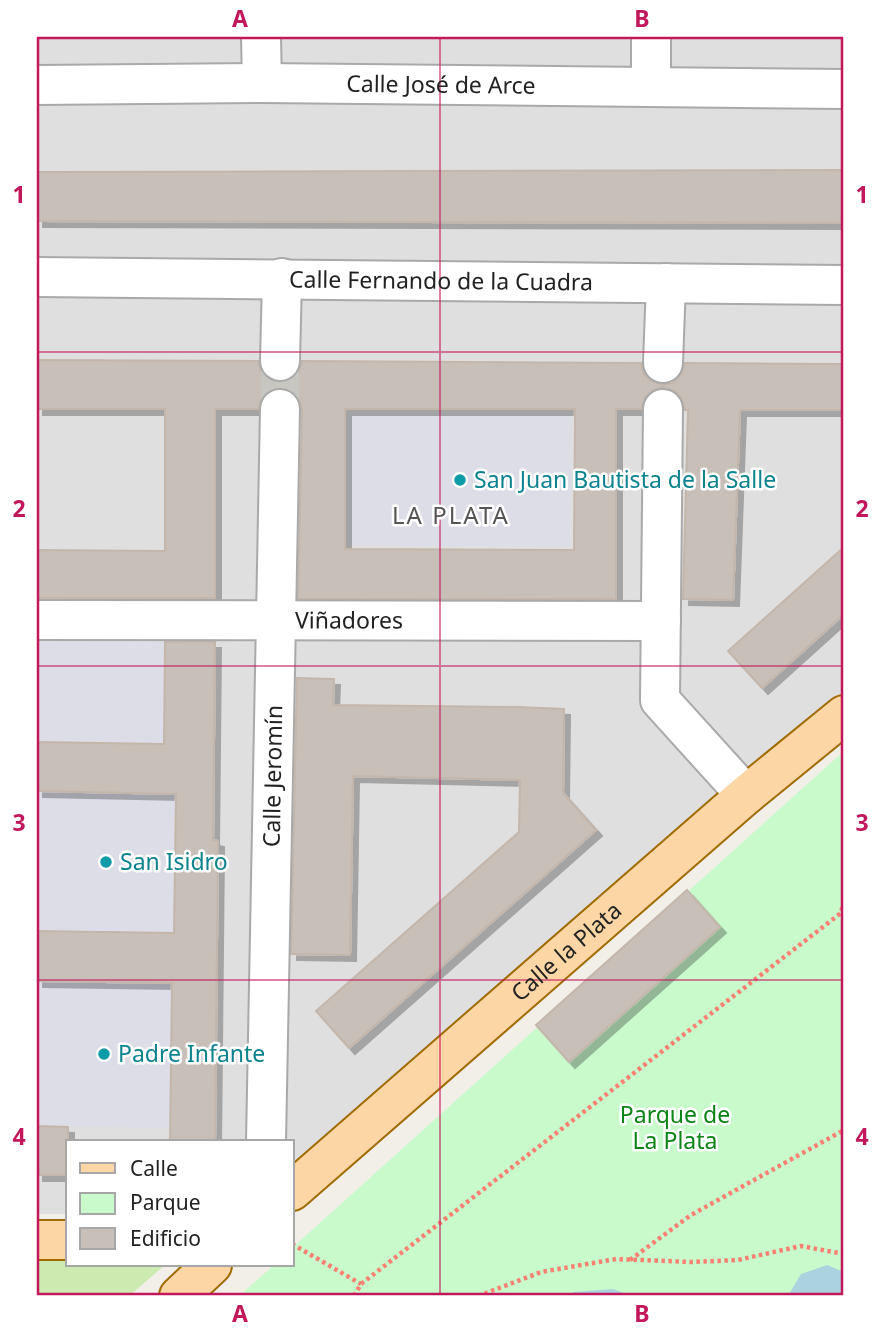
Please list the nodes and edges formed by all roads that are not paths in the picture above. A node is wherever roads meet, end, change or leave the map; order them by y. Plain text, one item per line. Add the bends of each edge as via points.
1 (261, 37) edge
2 (651, 37) edge
3 (262, 83) junction
4 (37, 85) edge
5 (650, 87) junction
6 (844, 89) edge
7 (37, 277) edge
8 (282, 278) junction
9 (666, 283) junction
10 (844, 285) edge
11 (280, 361) tunnel mouth
12 (663, 363) dead end
13 (280, 409) tunnel mouth
14 (663, 410) dead end
15 (37, 620) edge
16 (275, 620) junction
17 (661, 621) junction
18 (844, 715) edge
19 (746, 794) junction
20 (266, 1140) edge
21 (294, 1189) edge
22 (37, 1240) edge
23 (66, 1240) edge
24 (211, 1266) edge
25 (179, 1296) edge

1 - 3 street
2 - 5 street
3 - 4 street, Calle José de Arce
3 - 5 street, Calle José de Arce
5 - 6 street, Calle José de Arce
7 - 8 street, Calle Fernando de la Cuadra
8 - 9 street, Calle Fernando de la Cuadra
8 - 11 street
9 - 10 street, Calle Fernando de la Cuadra
9 - 12 street
13 - 16 street, Calle Jeromín
14 - 17 street
15 - 16 street, Viñadores
16 - 17 street, Viñadores
16 - 20 street, Calle Jeromín
17 - 19 street via 660,701
18 - 19 main road, Calle la Plata
19 - 21 main road, Calle la Plata
22 - 23 main road
24 - 25 main road

